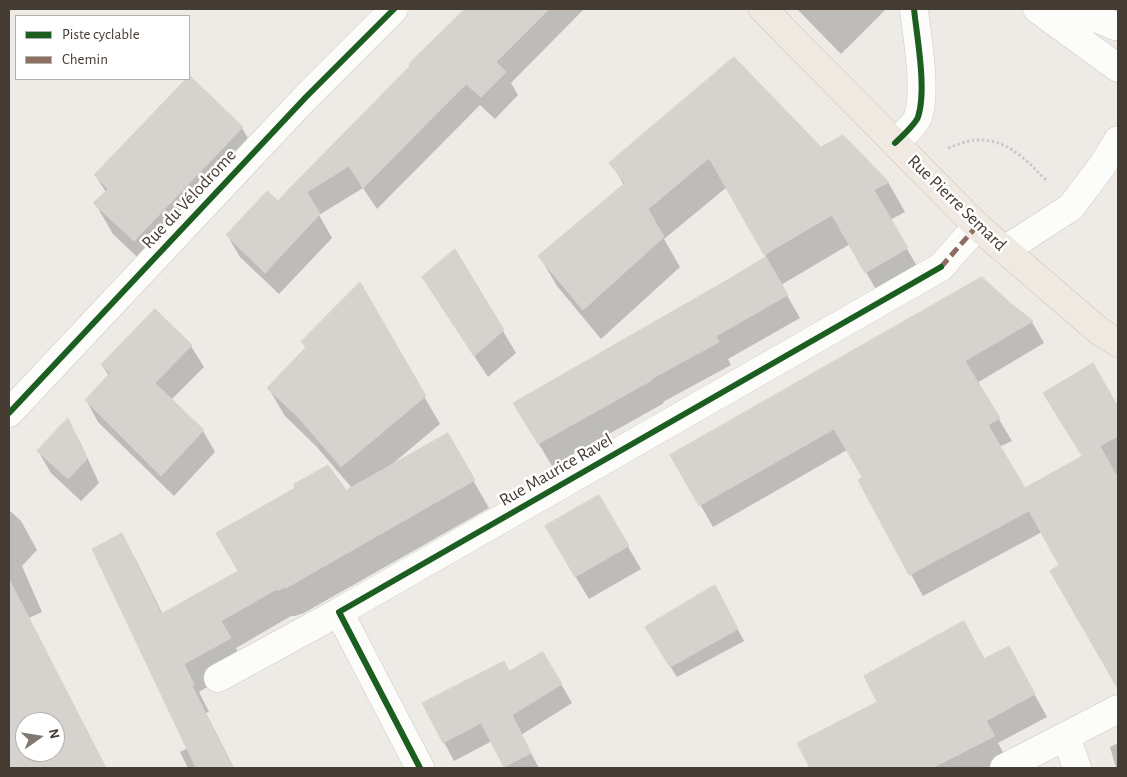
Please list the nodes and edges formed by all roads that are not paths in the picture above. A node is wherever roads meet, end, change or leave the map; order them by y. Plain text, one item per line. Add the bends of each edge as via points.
1 (394, 9) edge
2 (763, 9) edge
3 (914, 9) edge
4 (1037, 9) edge
5 (1076, 9) edge
6 (1118, 26) edge
7 (1118, 68) edge
8 (1118, 140) edge
9 (895, 144) junction
10 (977, 226) junction
11 (1005, 250) junction
12 (1118, 343) edge
13 (9, 412) edge
14 (339, 612) junction
15 (218, 678) dead end
16 (1118, 709) edge
17 (1066, 736) junction
18 (420, 768) edge
19 (1004, 768) edge
20 (1077, 768) edge

1 - 13 street, Rue du Vélodrome via 306,97
2 - 9 main road, Rue Pierre Semard
3 - 9 street via 921,97 917,119
4 - 7 street
5 - 6 street
8 - 11 street via 1072,207
9 - 10 main road, Rue Pierre Semard
10 - 11 main road, Rue Pierre Semard
10 - 14 street, Rue Maurice Ravel via 941,267
11 - 12 main road, Rue Pierre Semard via 1099,331
14 - 15 street, Rue Maurice Ravel
14 - 18 street
16 - 17 street
17 - 19 street
17 - 20 street

